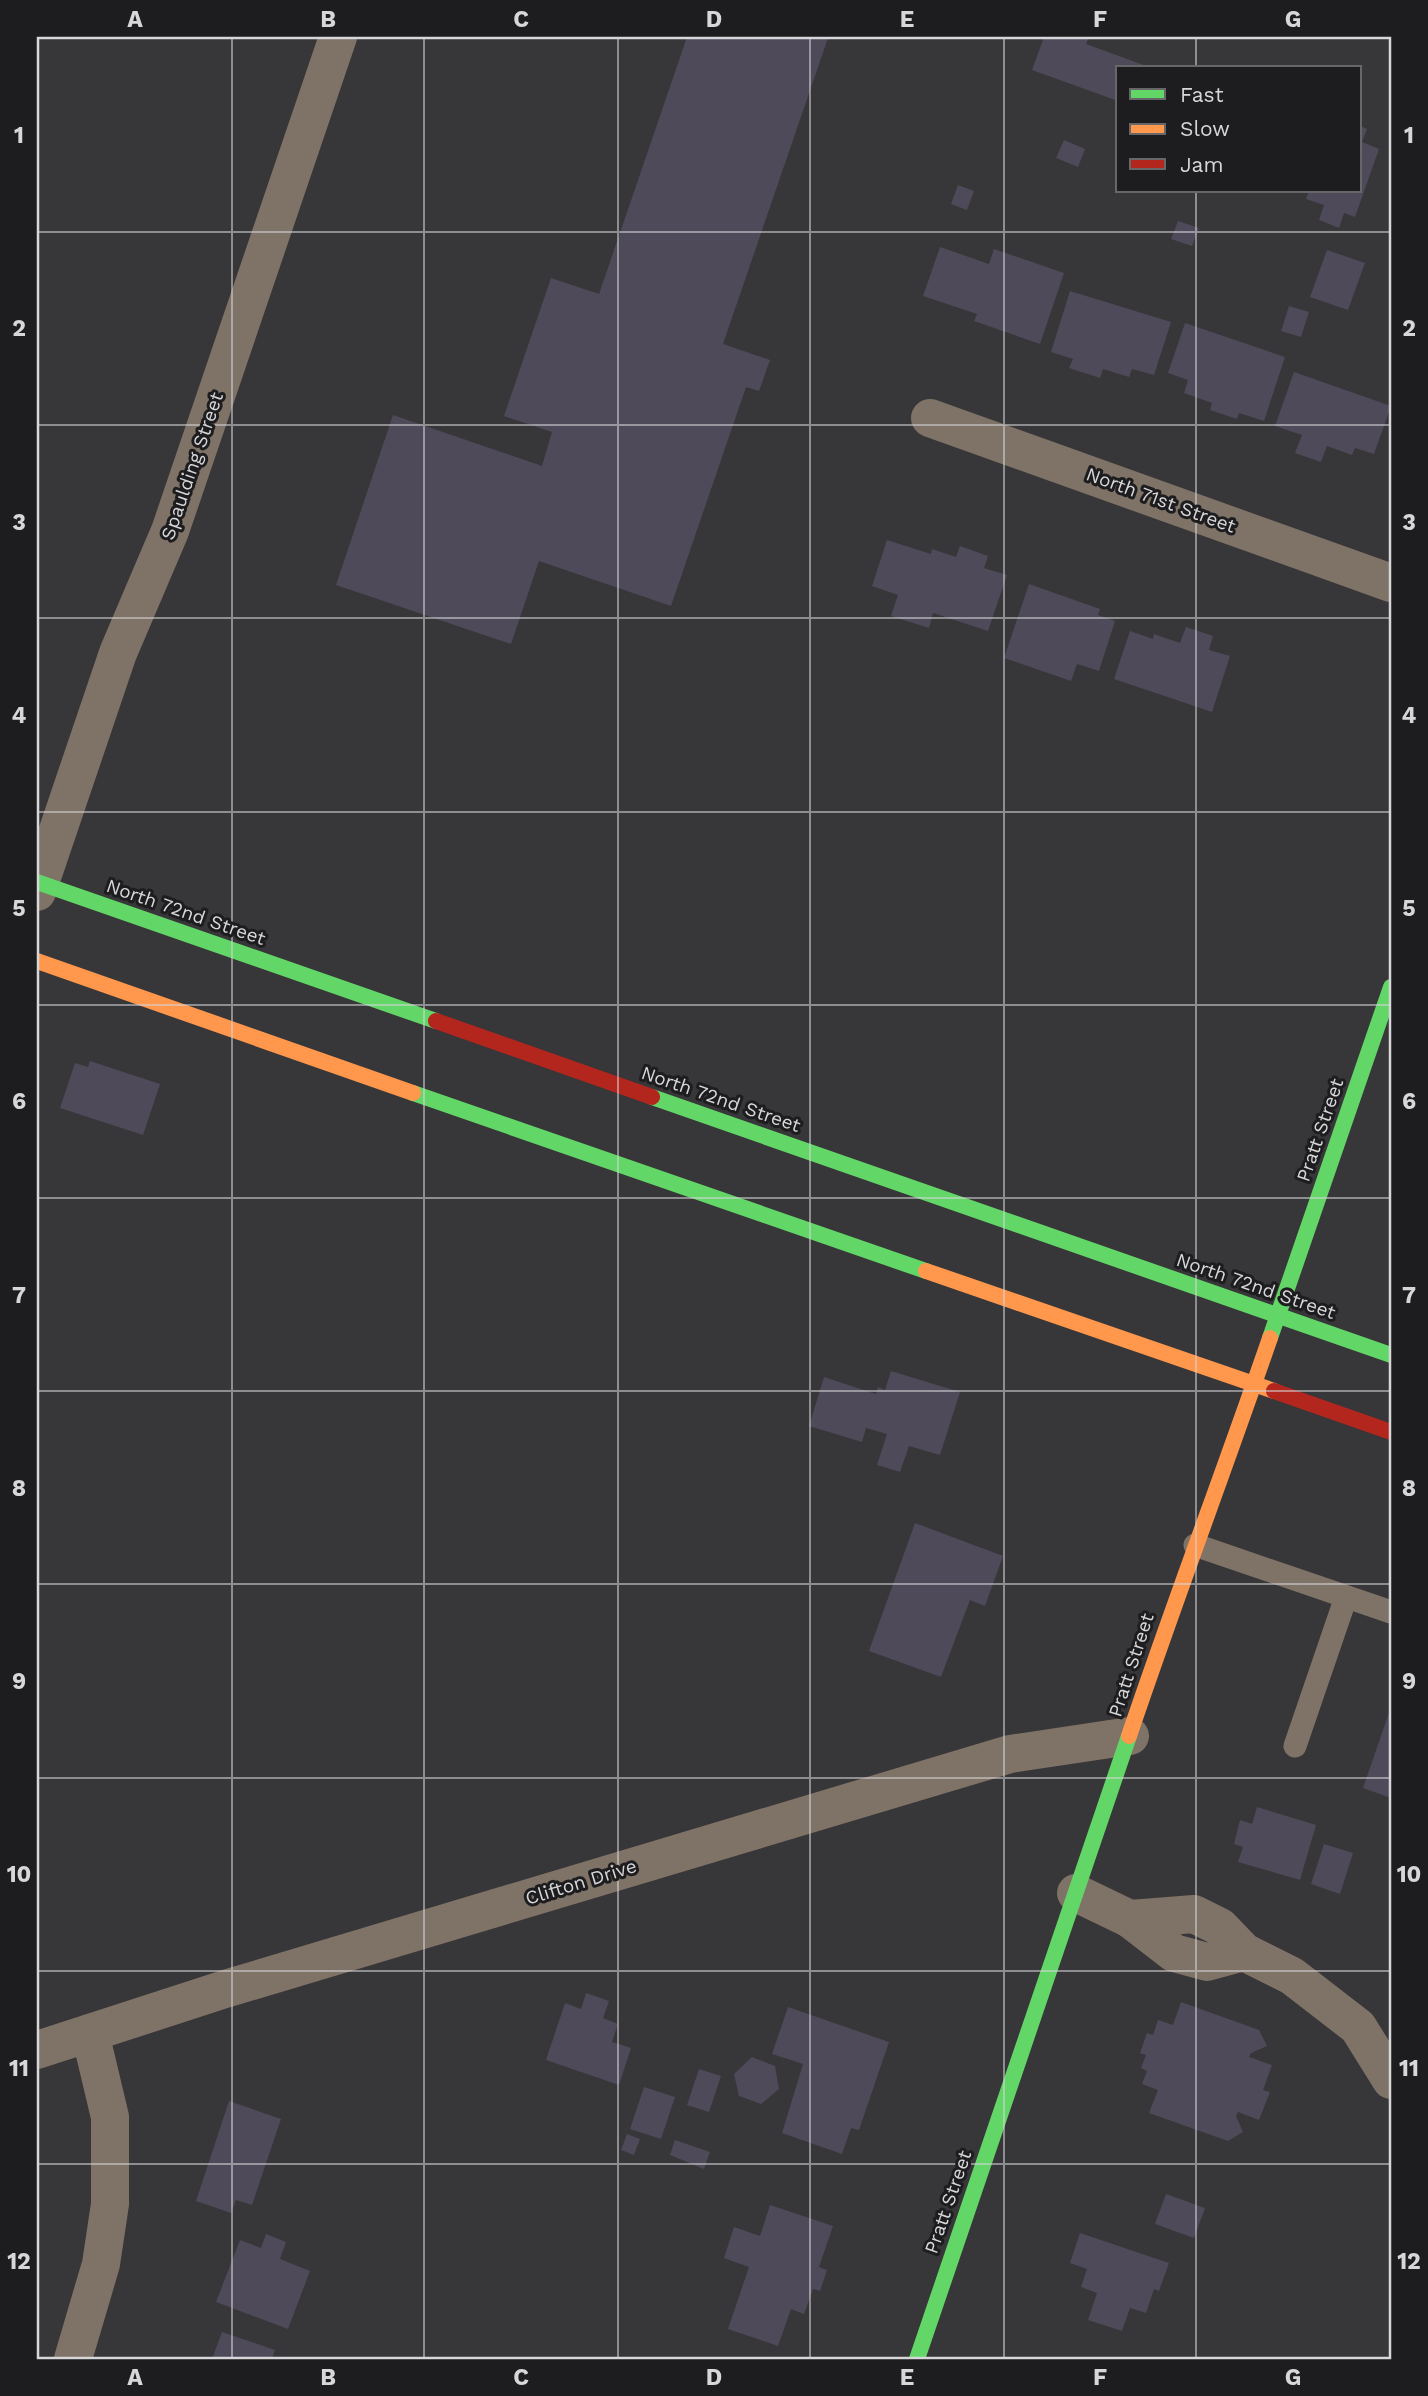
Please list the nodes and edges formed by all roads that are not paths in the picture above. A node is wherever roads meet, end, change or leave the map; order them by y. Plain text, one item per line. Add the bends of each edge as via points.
1 (338, 37) edge
2 (930, 418) dead end
3 (1391, 583) edge
4 (38, 886) edge
5 (37, 961) edge
6 (1391, 987) edge
7 (1278, 1316) junction
8 (1391, 1355) edge
9 (1254, 1384) junction
10 (1391, 1432) edge
11 (1195, 1545) junction
12 (1346, 1597) junction
13 (1391, 1612) edge
14 (1130, 1736) junction
15 (1295, 1746) dead end
16 (1076, 1893) junction
17 (90, 2033) junction
18 (37, 2050) edge
19 (1391, 2080) edge
20 (73, 2359) edge
21 (917, 2359) edge

1 - 4 street, Spaulding Street via 170,531 118,653
2 - 3 street, North 71st Street
4 - 7 main road, North 72nd Street
5 - 9 main road
6 - 7 main road, Pratt Street
7 - 8 main road, North 72nd Street
7 - 9 main road, Pratt Street
9 - 10 main road
9 - 11 main road, Pratt Street
11 - 12 lane
11 - 14 main road, Pratt Street
12 - 13 lane
12 - 15 lane
14 - 16 main road, Pratt Street
14 - 17 street, Clifton Drive via 1010,1754
16 - 19 street via 1130,1919 1174,1954 1207,1962 1244,1952 1292,1976 1358,2027
16 - 21 main road, Pratt Street
17 - 18 street, Clifton Drive
17 - 20 street via 110,2117 110,2204 102,2263

